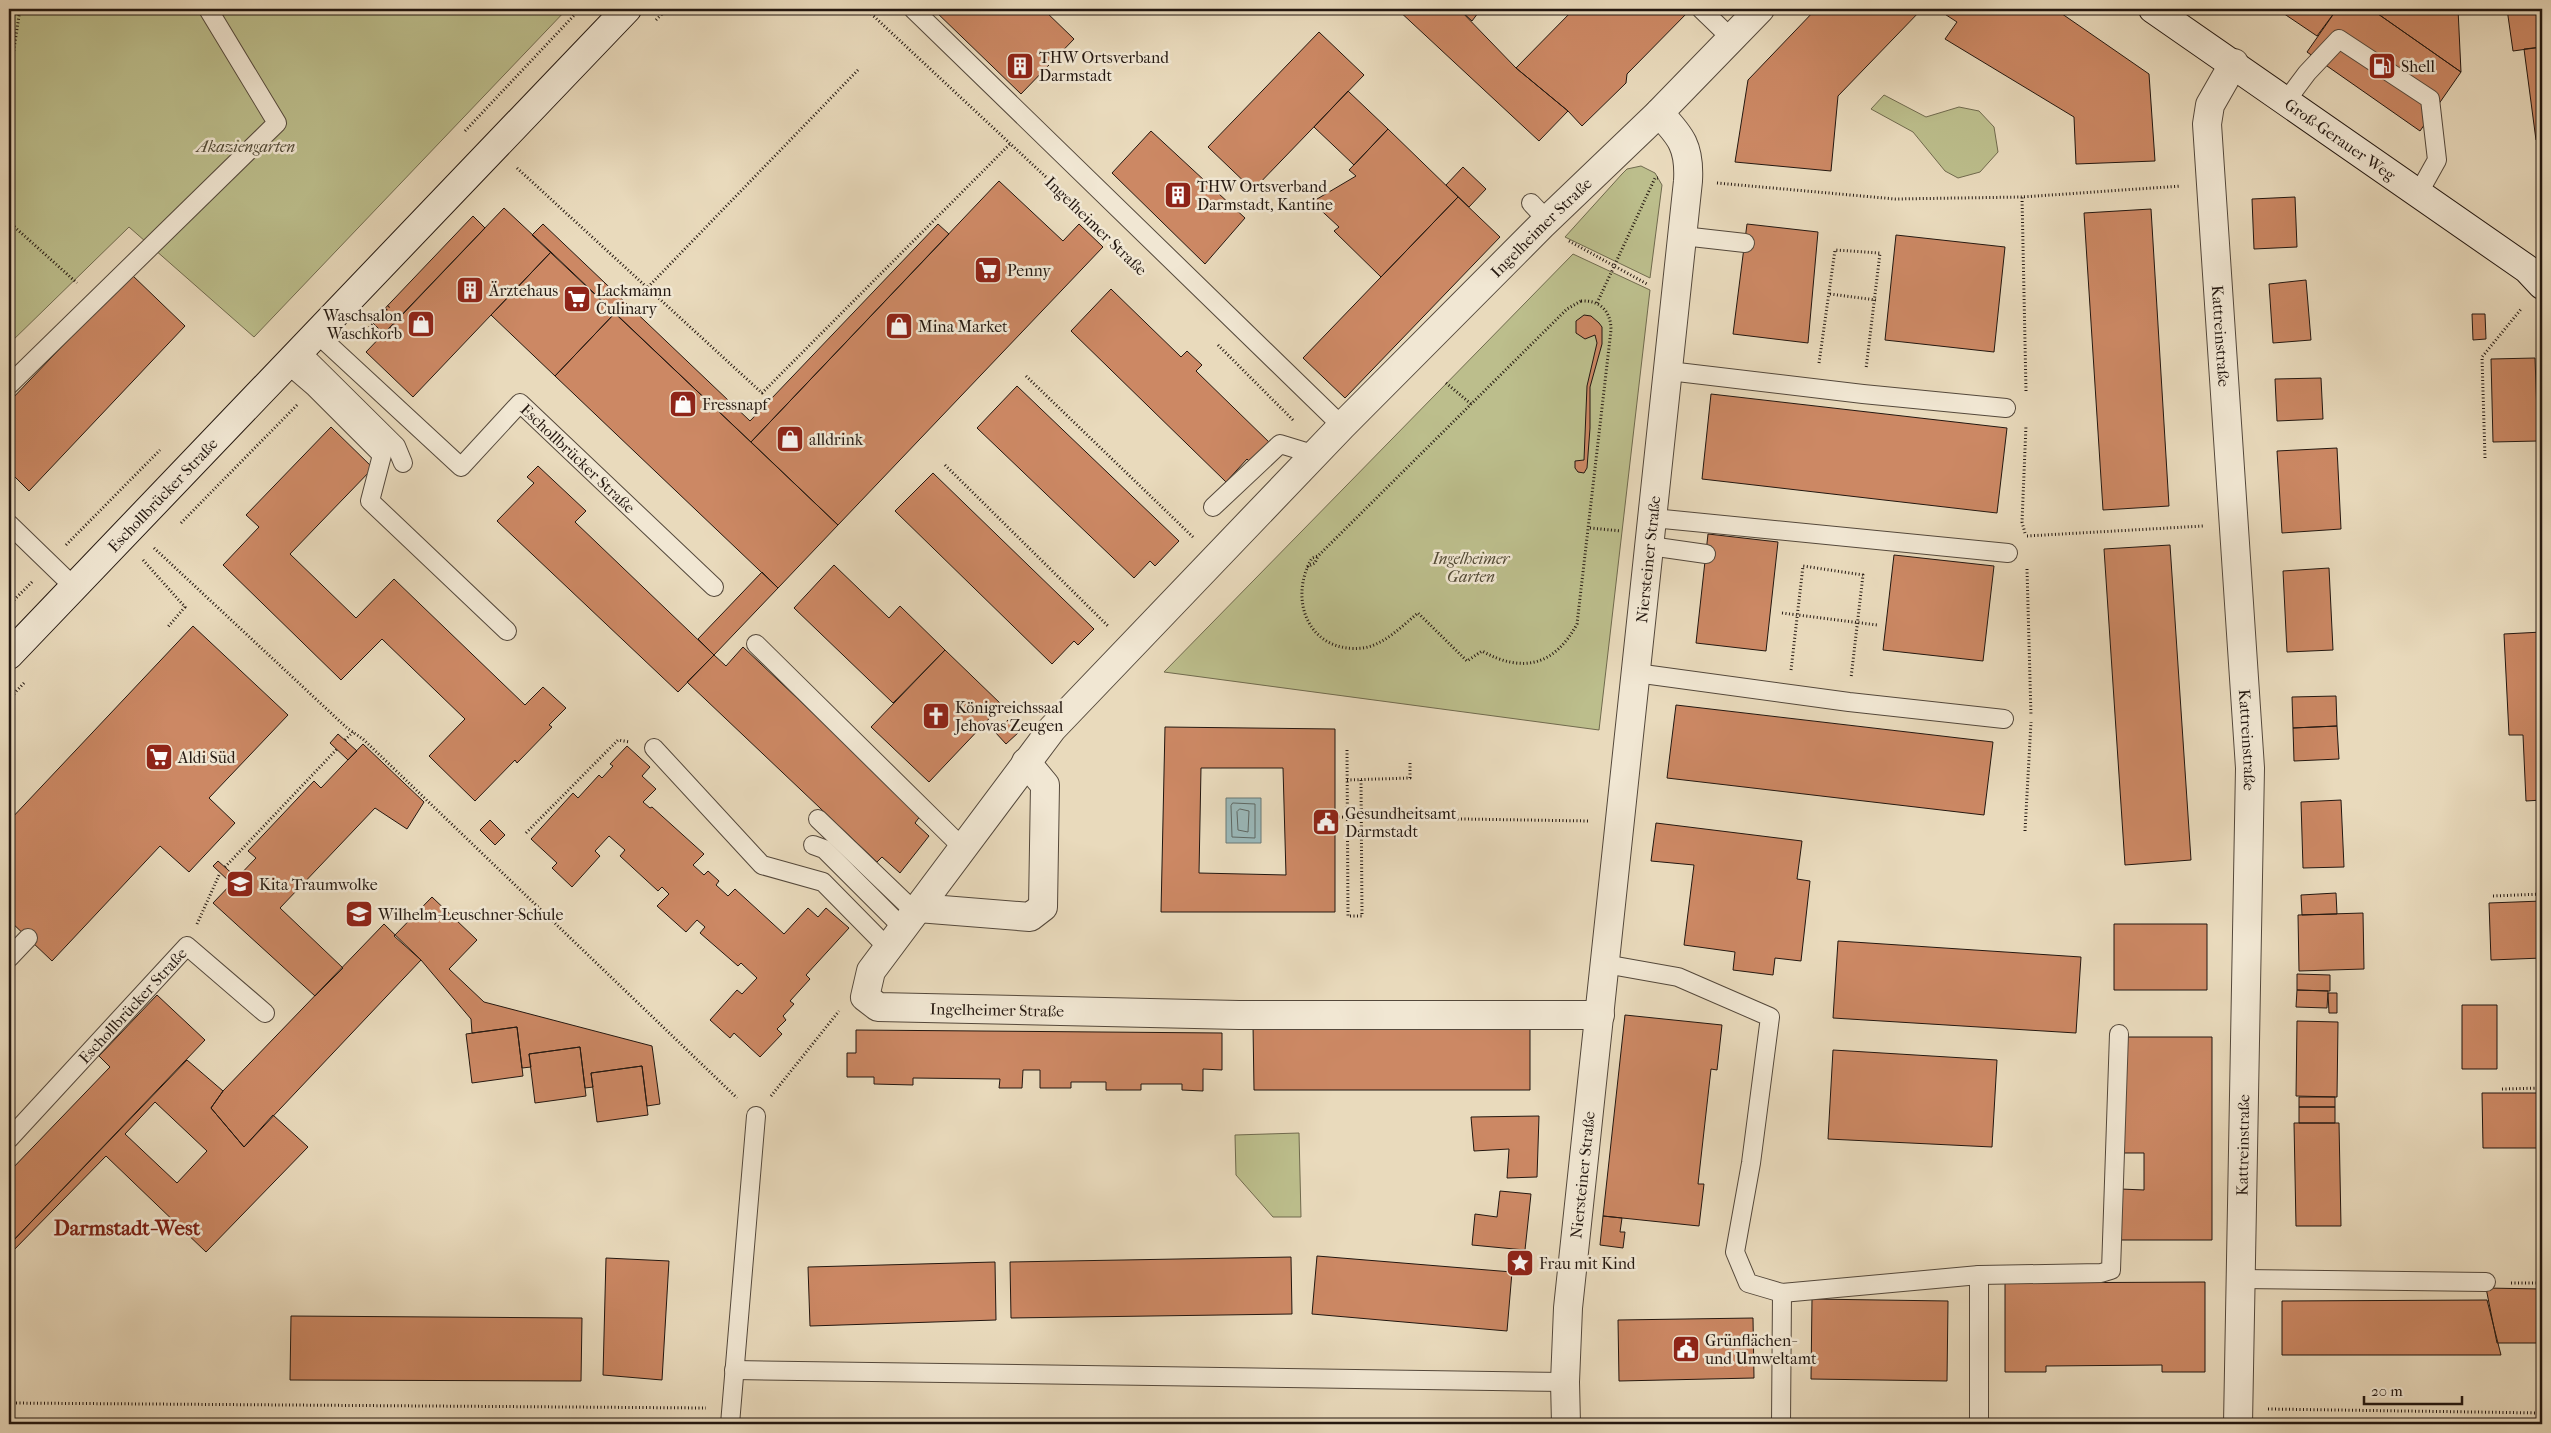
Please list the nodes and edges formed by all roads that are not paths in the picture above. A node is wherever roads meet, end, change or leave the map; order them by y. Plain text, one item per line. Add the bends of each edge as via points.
1 (208, 9) edge
2 (627, 9) edge
3 (913, 9) edge
4 (1702, 9) edge
5 (1760, 9) edge
6 (2153, 9) edge
7 (1732, 38) junction
8 (2234, 63) junction
9 (2286, 101) junction
10 (1659, 113) junction
11 (2418, 194) junction
12 (1683, 236) junction
13 (1745, 244) dead end
14 (2537, 275) edge
15 (300, 349) junction
16 (1669, 370) junction
17 (9, 385) edge
18 (2006, 408) dead end
19 (1342, 426) junction
20 (1319, 452) junction
21 (403, 463) dead end
22 (1213, 507) dead end
23 (1653, 518) junction
24 (9, 524) edge
25 (1650, 546) junction
26 (2008, 553) road end
27 (1706, 554) dead end
28 (73, 586) junction
29 (714, 587) dead end
30 (507, 632) dead end
31 (756, 644) dead end
32 (9, 655) edge
33 (1636, 673) junction
34 (2004, 720) dead end
35 (654, 748) road end
36 (1026, 762) junction
37 (818, 819) dead end
38 (813, 845) dead end
39 (963, 848) junction
40 (906, 924) junction
41 (28, 938) dead end
42 (9, 958) edge
43 (1606, 964) junction
44 (265, 1013) dead end
45 (1600, 1015) junction
46 (2119, 1034) dead end
47 (756, 1116) road end
48 (9, 1139) edge
49 (1979, 1275) junction
50 (2240, 1279) junction
51 (2486, 1282) road end
52 (1782, 1293) junction
53 (734, 1370) junction
54 (1565, 1382) junction
55 (2239, 1416) edge
56 (730, 1424) edge
57 (1566, 1424) edge
58 (1781, 1424) edge
59 (1979, 1424) edge

1 - 17 lane via 277,123
2 - 15 street, Eschollbrücker Straße
3 - 19 lane
4 - 7 lane
5 - 7 street, Ingelheimer Straße
6 - 8 street, Groß-Gerauer Weg
7 - 10 street, Ingelheimer Straße
8 - 9 street, Groß-Gerauer Weg
8 - 50 street, Kattreinstraße via 2210,105 2207,124 2250,768
9 - 11 street, Groß-Gerauer Weg
9 - 11 lane via 2307,72 2339,39 2430,99 2438,160
10 - 12 street, Niersteiner Straße via 1676,131 1685,146 1688,161
10 - 19 street, Ingelheimer Straße via 1540,216
11 - 14 street, Groß-Gerauer Weg
12 - 13 lane
12 - 16 street, Niersteiner Straße
15 - 21 lane via 396,446
15 - 28 street, Eschollbrücker Straße
15 - 29 lane, Eschollbrücker Straße via 461,468 520,403
15 - 30 lane via 314,387 382,455 370,501
16 - 18 lane
16 - 23 street, Niersteiner Straße
19 - 20 street, Ingelheimer Straße
20 - 22 lane via 1280,444
20 - 36 street, Ingelheimer Straße via 1052,729
23 - 25 street, Niersteiner Straße
23 - 26 lane
24 - 28 lane
25 - 27 lane
25 - 33 street, Niersteiner Straße
28 - 32 street, Eschollbrücker Straße
31 - 39 lane
33 - 34 lane
33 - 43 street, Niersteiner Straße
35 - 40 lane via 762,865 823,882
36 - 39 street, Ingelheimer Straße
36 - 40 street via 1046,785 1043,907 1030,917
37 - 40 lane
38 - 40 lane via 824,849
39 - 40 street, Ingelheimer Straße
40 - 45 street, Ingelheimer Straße via 871,971 864,997 878,1007 1239,1015
41 - 42 lane
43 - 45 street, Niersteiner Straße
43 - 52 lane via 1678,977 1770,1017 1751,1163 1735,1252 1748,1283
44 - 48 lane, Eschollbrücker Straße via 186,947
45 - 54 street, Niersteiner Straße via 1568,1308
46 - 49 lane via 2111,1270 2101,1273
47 - 53 lane
49 - 52 lane
49 - 59 lane
50 - 51 lane
50 - 55 street, Kattreinstraße
52 - 58 lane
53 - 54 lane
53 - 56 lane
54 - 57 street, Niersteiner Straße

